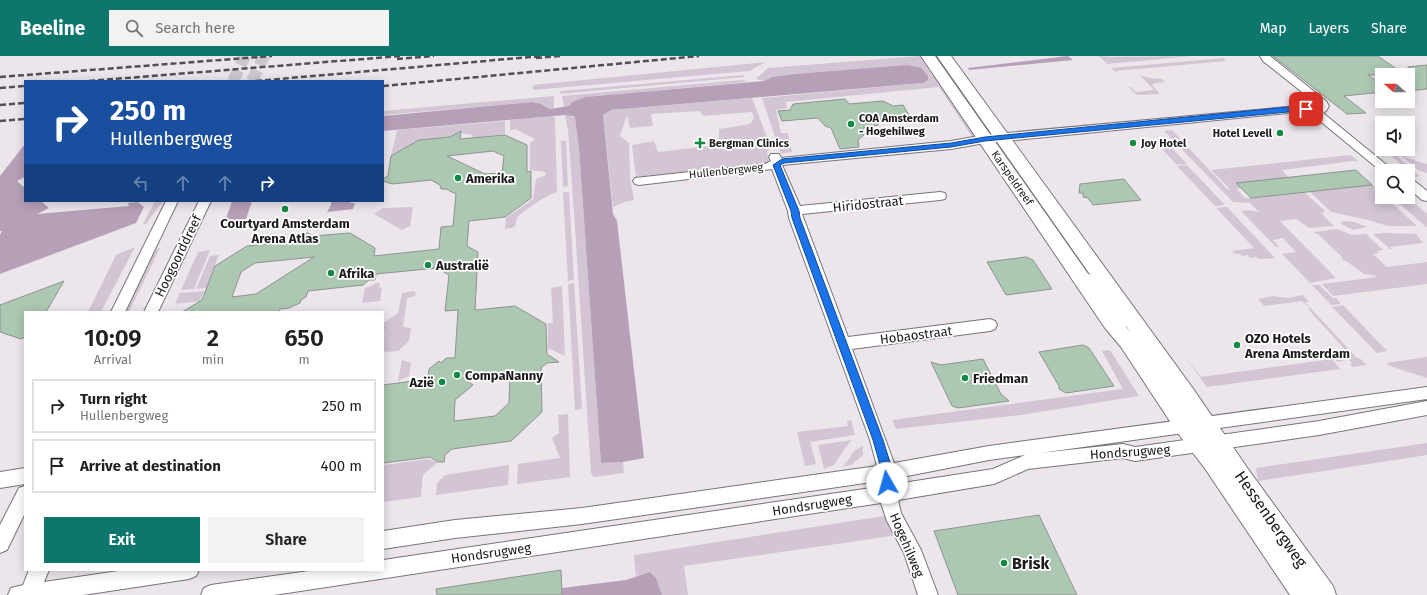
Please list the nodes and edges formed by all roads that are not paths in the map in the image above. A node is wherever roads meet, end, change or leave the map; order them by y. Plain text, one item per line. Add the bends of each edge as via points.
1 (928, 56) edge
2 (944, 56) edge
3 (1265, 56) edge
4 (1315, 112) junction
5 (1003, 137) junction
6 (985, 139) junction
7 (775, 160) junction
8 (1379, 164) edge
9 (639, 181) dead end
10 (1415, 187) edge
11 (1426, 195) edge
12 (940, 196) dead end
13 (172, 202) edge
14 (205, 202) edge
15 (795, 211) junction
16 (1060, 218) junction
17 (1042, 220) junction
18 (1080, 276) junction
19 (118, 311) edge
20 (151, 311) edge
21 (1134, 322) junction
22 (990, 325) dead end
23 (842, 344) junction
24 (1427, 393) edge
25 (1427, 408) edge
26 (1202, 435) junction
27 (888, 472) junction
28 (24, 476) edge
29 (0, 480) edge
30 (887, 494) junction
31 (24, 496) edge
32 (384, 540) edge
33 (0, 544) edge
34 (384, 569) edge
35 (38, 571) edge
36 (182, 571) edge
37 (371, 571) edge
38 (25, 594) edge
39 (211, 595) edge
40 (928, 595) edge
41 (1305, 595) edge
42 (1324, 595) edge

1 - 6 main road, Karspeldreef
2 - 5 main road, Karspeldreef
3 - 4 street via 1322,103 1322,110
4 - 5 street, Hullenbergweg via 1306,109 1288,110
4 - 8 street
5 - 6 street, Hullenbergweg
5 - 16 main road, Karspeldreef
6 - 7 street, Hullenbergweg via 951,145
6 - 17 main road, Karspeldreef
7 - 9 street, Hullenbergweg via 767,167
7 - 15 street, Hogehilweg
10 - 11 street
12 - 15 street, Hiridostraat
13 - 19 street
14 - 20 street, Hoogoorddreef
15 - 23 street, Hogehilweg
16 - 17 street
16 - 21 main road, Karspeldreef
17 - 18 main road, Karspeldreef
18 - 21 street, Karspeldreef via 1099,289 1121,320
18 - 26 main road, Karspeldreef via 1112,323
21 - 26 main road, Karspeldreef
22 - 23 street, Hobaostraat
23 - 27 street, Hogehilweg
24 - 26 street, Hondsrugweg
25 - 26 street, Hondsrugweg via 1319,428
26 - 27 street, Hondsrugweg via 989,453
26 - 30 street, Hondsrugweg via 1135,454 1123,451 1027,462 994,476
26 - 41 main road, Hessenbergweg
26 - 42 main road, Hessenbergweg
27 - 30 street, Hogehilweg
27 - 32 street, Hondsrugweg via 582,516 455,529
28 - 29 street
30 - 34 street, Hondsrugweg
30 - 40 street, Hogehilweg via 893,515 912,550
31 - 33 street
35 - 38 street
36 - 38 street
37 - 39 street

